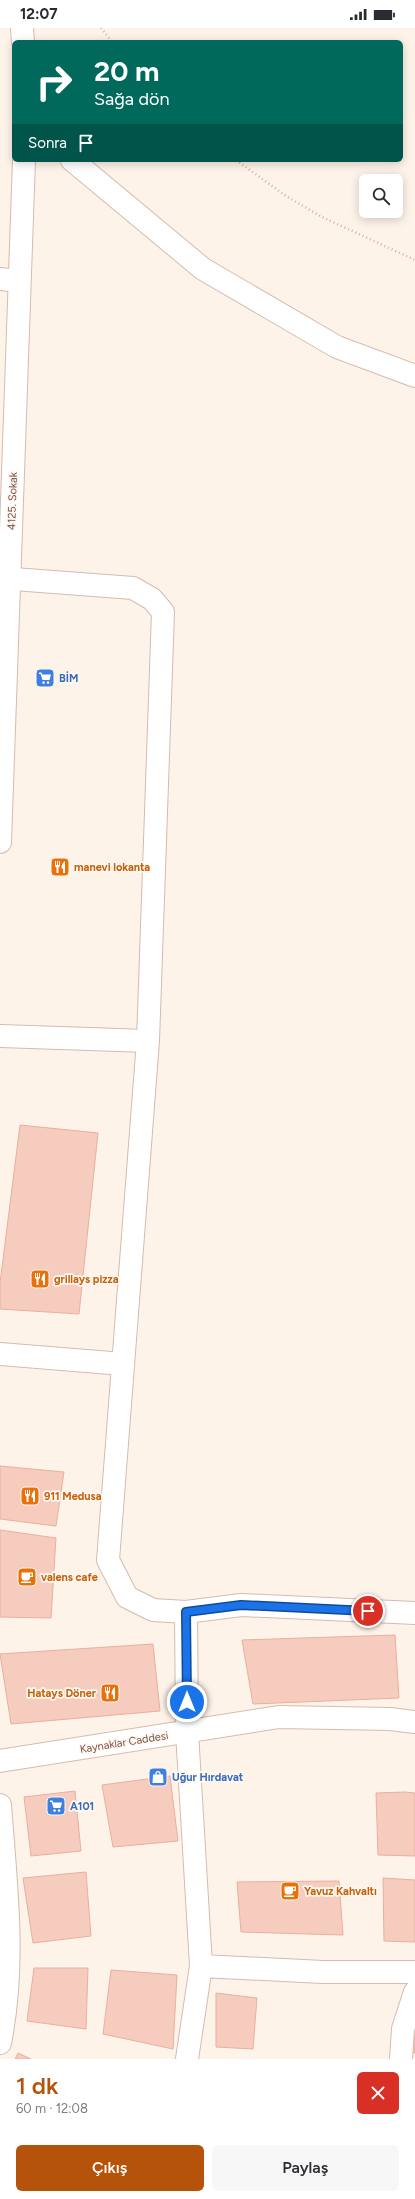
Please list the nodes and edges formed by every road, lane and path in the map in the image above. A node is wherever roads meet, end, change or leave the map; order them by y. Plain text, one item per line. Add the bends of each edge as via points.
1 (22, 28) edge
2 (101, 28) edge
3 (23, 40) edge
4 (110, 40) edge
5 (24, 162) edge
6 (74, 162) edge
7 (239, 162) edge
8 (415, 260) edge
9 (9, 280) edge
10 (415, 376) edge
11 (5, 579) edge
12 (0, 842) edge
13 (0, 1036) edge
14 (148, 1041) junction
15 (0, 1354) edge
16 (123, 1364) junction
17 (186, 1612) junction
18 (415, 1613) edge
19 (415, 1722) edge
20 (187, 1732) junction
21 (0, 1762) edge
22 (0, 1805) edge
23 (201, 1966) junction
24 (415, 1972) edge
25 (415, 1992) edge
26 (0, 2043) edge
27 (187, 2059) edge
28 (401, 2059) edge

1 - 3 street
2 - 4 path
5 - 9 street, 4125. Sokak
6 - 10 street via 203,269 337,347
7 - 8 path via 286,196
9 - 11 street, 4125. Sokak
11 - 12 street, 4125. Sokak
11 - 14 street via 133,588 152,599 163,612
13 - 14 street
14 - 16 street
15 - 16 street
16 - 17 street via 108,1560 127,1597 153,1610
17 - 18 street via 241,1605
17 - 20 street
19 - 20 street, Kaynaklar Caddesi via 390,1719 279,1717
20 - 21 street, Kaynaklar Caddesi
20 - 23 street
22 - 26 street via 10,1932 8,1994
23 - 24 street via 323,1972
23 - 27 street
25 - 28 street via 403,2029

